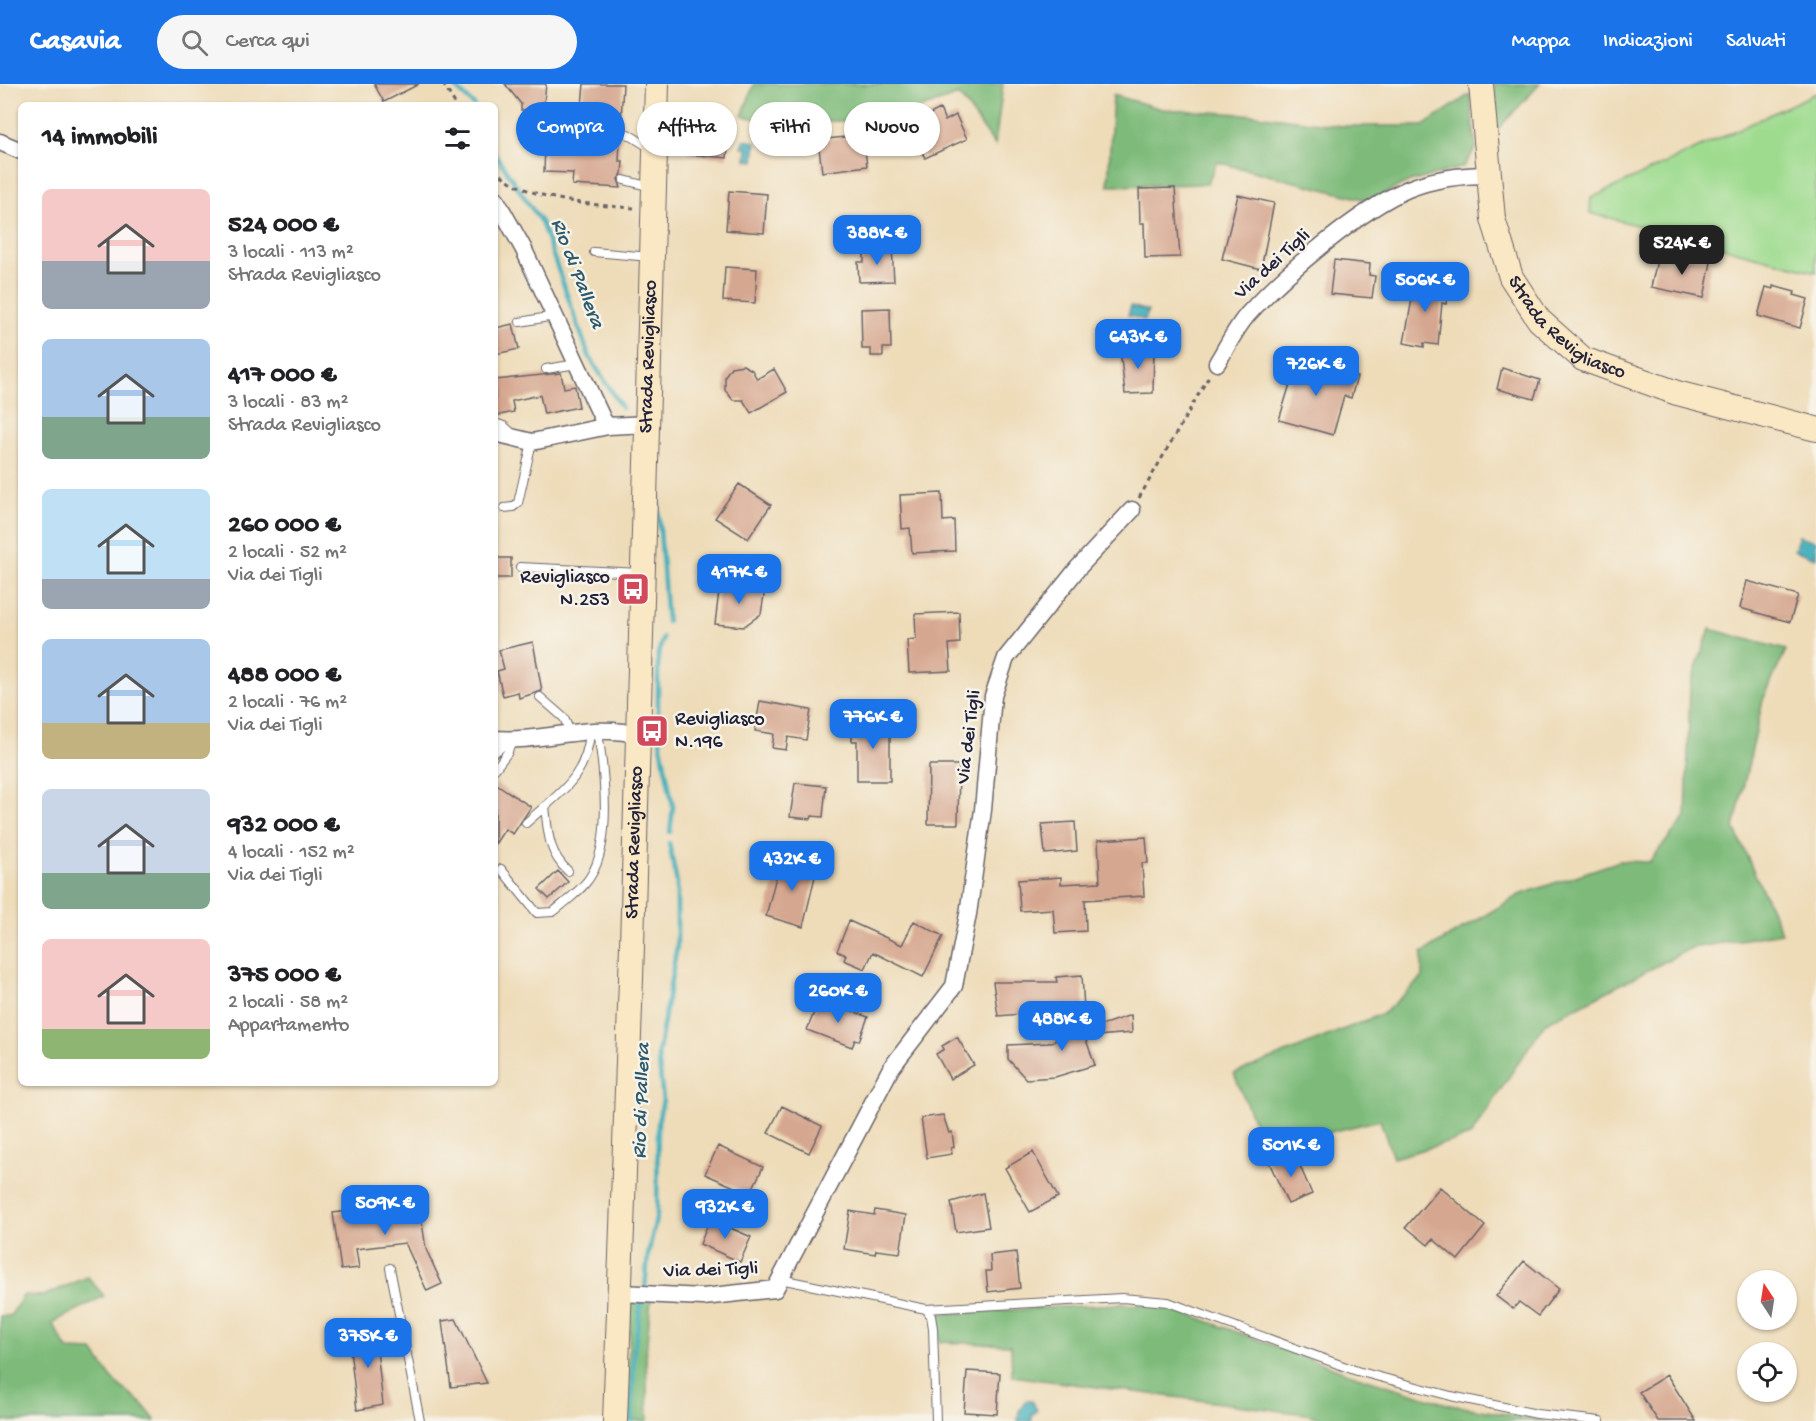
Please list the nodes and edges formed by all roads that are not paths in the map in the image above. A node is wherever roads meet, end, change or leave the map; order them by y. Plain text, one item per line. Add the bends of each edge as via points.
1 (657, 84) edge
2 (1481, 84) edge
3 (656, 102) edge
4 (627, 134) dead end
5 (637, 140) edge
6 (0, 142) edge
7 (18, 150) edge
8 (655, 156) edge
9 (1489, 175) junction
10 (624, 180) dead end
11 (654, 198) junction
12 (498, 203) edge
13 (594, 252) dead end
14 (652, 257) junction
15 (554, 316) junction
16 (520, 322) dead end
17 (1217, 363) road end
18 (577, 364) junction
19 (546, 369) dead end
20 (498, 424) edge
21 (648, 424) junction
22 (608, 426) junction
23 (1816, 429) edge
24 (498, 434) edge
25 (525, 440) junction
26 (504, 508) dead end
27 (1132, 510) road end
28 (520, 567) dead end
29 (644, 573) junction
30 (540, 697) dead end
31 (594, 733) junction
32 (571, 734) junction
33 (639, 735) junction
34 (503, 740) edge
35 (498, 765) edge
36 (545, 806) junction
37 (526, 823) dead end
38 (501, 869) dead end
39 (568, 871) dead end
40 (390, 1268) dead end
41 (780, 1279) junction
42 (621, 1293) junction
43 (926, 1309) junction
44 (420, 1421) edge
45 (615, 1421) edge
46 (936, 1421) edge
47 (1600, 1421) edge

1 - 3 street, Strada Revigliasco
2 - 9 street, Strada Revigliasco
4 - 5 lane
6 - 7 street
8 - 11 street, Strada Revigliasco
9 - 17 street, Via dei Tigli via 1418,186 1379,206 1343,231 1248,314
9 - 23 street, Strada Revigliasco via 1493,219 1511,277 1539,320 1583,359 1677,393
10 - 11 lane
11 - 14 street, Strada Revigliasco
12 - 15 street via 524,248
13 - 14 lane
14 - 21 street, Strada Revigliasco
15 - 16 lane
15 - 18 street
18 - 19 lane
18 - 22 street
20 - 25 lane
21 - 22 street
21 - 29 street, Strada Revigliasco
22 - 25 street
24 - 25 street
25 - 26 lane via 518,503
27 - 41 street, Via dei Tigli via 1078,568 1006,658 993,696 981,821 954,986 891,1068
28 - 29 lane
29 - 33 street, Strada Revigliasco
30 - 32 lane via 564,718
31 - 32 street
31 - 33 street via 626,731
31 - 36 lane via 584,765
31 - 38 lane via 604,789 602,842 590,877 546,914 537,913
32 - 34 street
33 - 42 street, Strada Revigliasco
34 - 35 lane via 508,752
36 - 37 lane
36 - 39 lane via 550,847
40 - 44 lane
41 - 42 street, Via dei Tigli via 775,1289 703,1297
41 - 43 lane
42 - 45 street, Strada Revigliasco
43 - 46 lane via 933,1328
43 - 47 lane via 1122,1298 1168,1302 1357,1371 1462,1399 1537,1414

